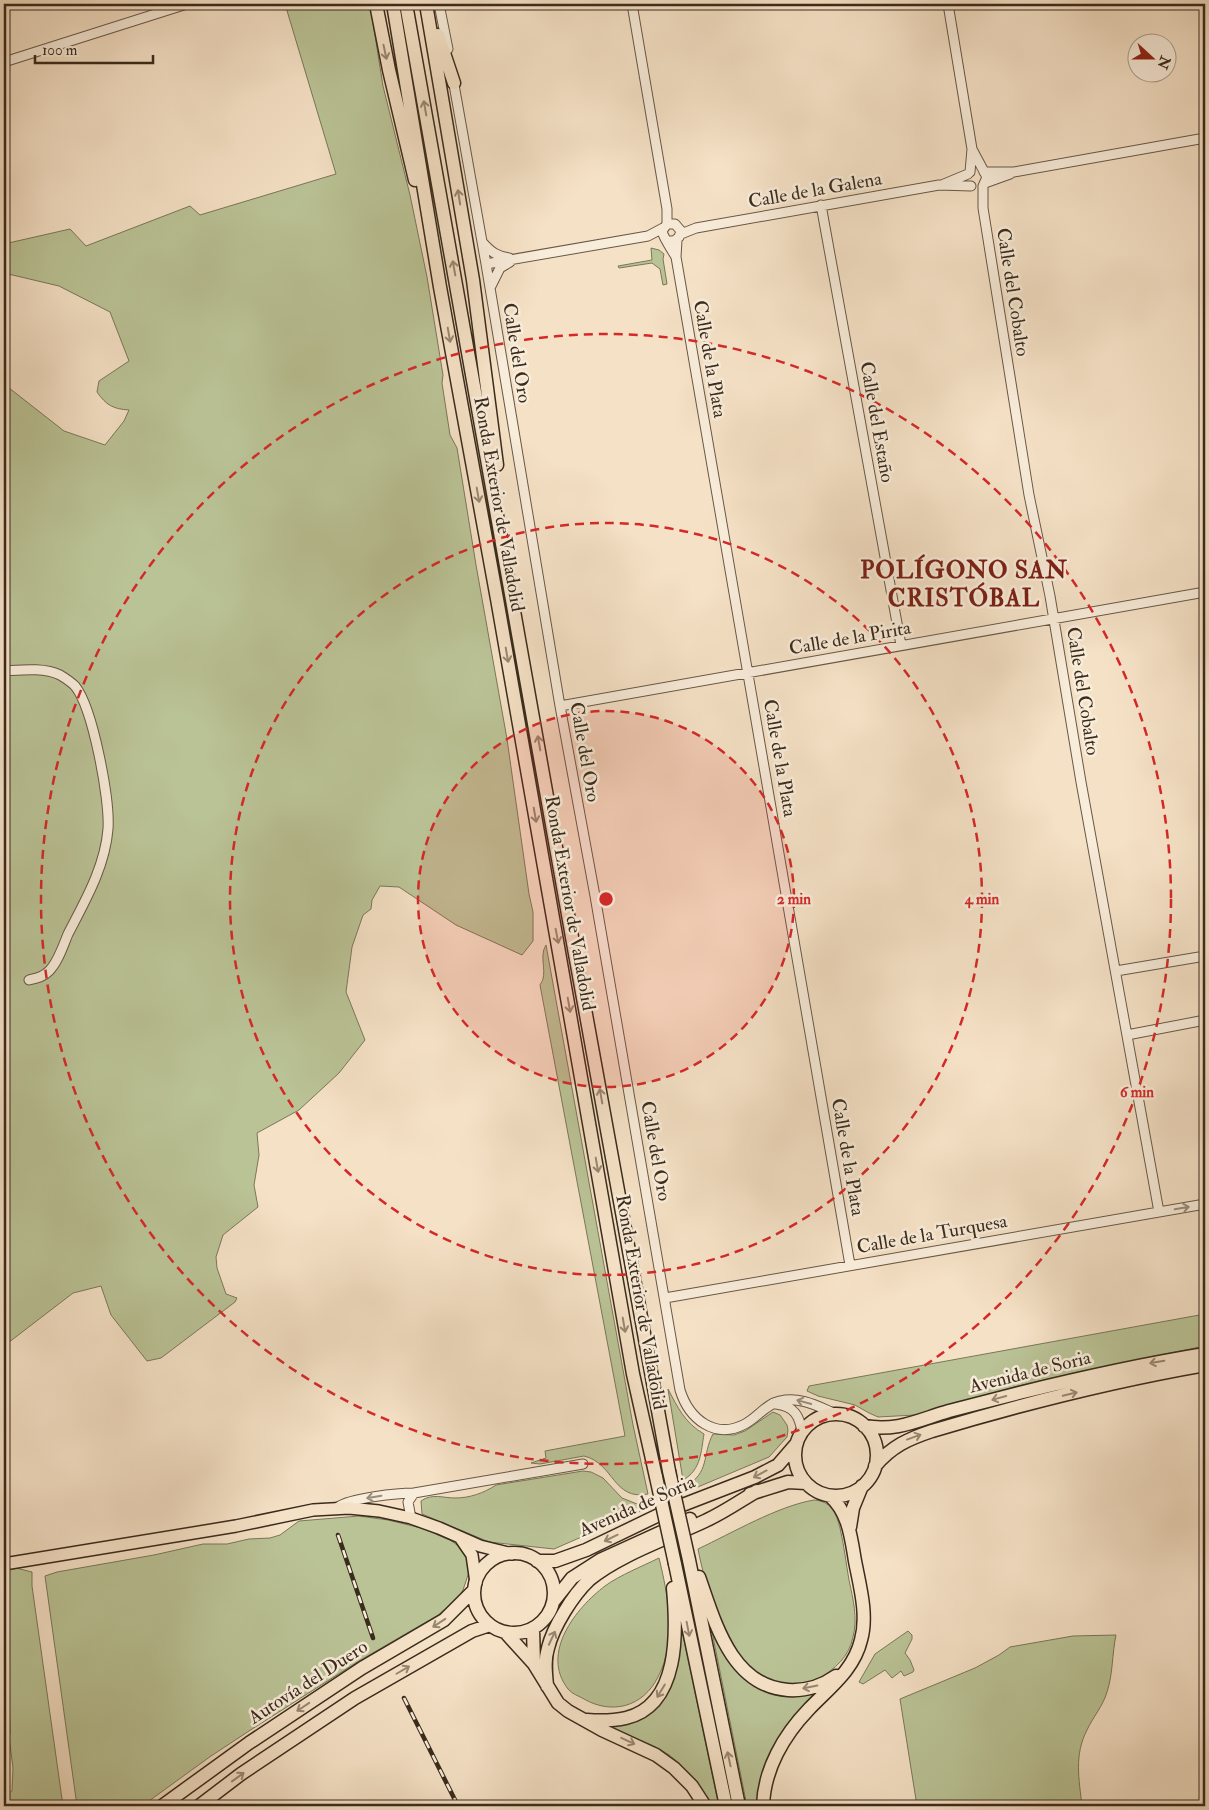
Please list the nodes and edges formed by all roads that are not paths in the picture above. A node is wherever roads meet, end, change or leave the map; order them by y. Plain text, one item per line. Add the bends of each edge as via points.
1 (187, 4) edge
2 (376, 4) edge
3 (393, 4) edge
4 (406, 4) edge
5 (426, 4) edge
6 (430, 4) edge
7 (439, 4) edge
8 (632, 4) edge
9 (948, 4) edge
10 (4, 62) edge
11 (454, 83) junction
12 (1205, 138) edge
13 (972, 149) junction
14 (983, 171) junction
15 (1014, 172) junction
16 (969, 173) junction
17 (940, 185) junction
18 (978, 186) junction
19 (821, 205) junction
20 (672, 232) junction
21 (483, 243) junction
22 (514, 259) junction
23 (486, 264) junction
24 (440, 287) junction
25 (490, 287) junction
26 (499, 522) junction
27 (1205, 592) edge
28 (1054, 618) junction
29 (901, 646) junction
30 (4, 671) edge
31 (748, 672) junction
32 (560, 706) junction
33 (1205, 956) edge
34 (1116, 971) junction
35 (29, 980) dead end
36 (1205, 1020) edge
37 (1127, 1035) junction
38 (1205, 1204) edge
39 (1159, 1212) junction
40 (850, 1265) junction
41 (665, 1298) junction
42 (1205, 1354) edge
43 (1205, 1365) edge
44 (771, 1404) junction
45 (836, 1414) junction
46 (864, 1426) junction
47 (799, 1438) junction
48 (583, 1464) dead end
49 (875, 1466) junction
50 (806, 1483) junction
51 (863, 1486) junction
52 (758, 1490) junction
53 (414, 1493) junction
54 (830, 1496) junction
55 (336, 1509) junction
56 (411, 1518) junction
57 (850, 1534) junction
58 (459, 1538) junction
59 (512, 1554) junction
60 (689, 1560) junction
61 (537, 1561) junction
62 (4, 1564) edge
63 (675, 1564) junction
64 (475, 1586) junction
65 (553, 1602) junction
66 (490, 1625) junction
67 (533, 1628) junction
68 (505, 1632) junction
69 (851, 1663) junction
70 (534, 1664) junction
71 (547, 1686) junction
72 (585, 1720) junction
73 (162, 1806) edge
74 (199, 1806) edge
75 (705, 1806) edge
76 (726, 1806) edge
77 (739, 1806) edge
78 (763, 1806) edge

1 - 10 street
2 -> 24 highway
3 - 24 highway, Ronda Exterior de Valladolid
26 -> 4 highway, Ronda Exterior de Valladolid
26 -> 5 highway via 499,485 474,290
6 - 11 highway
7 - 11 street, Calle del Oro
8 - 20 street
9 - 13 street
11 - 21 street, Calle del Oro
12 - 15 street, Calle de la Galena
13 - 14 street
13 - 16 street
14 - 15 street, Calle de la Galena
14 - 16 street via 975,168
14 - 18 street via 986,177
15 - 18 street, Calle de la Galena
16 - 17 street, Calle de la Galena
16 - 18 street via 968,181
17 - 18 street, Calle de la Galena
17 - 19 street, Calle de la Galena
18 - 28 street, Calle del Cobalto via 1029,495
19 - 20 street, Calle de la Galena
19 - 29 street, Calle del Estaño
20 - 22 street
20 - 31 street, Calle de la Plata
21 - 22 street via 490,251
21 - 23 street, Calle del Oro
22 - 23 street
22 - 25 street via 500,268
23 - 25 street, Calle del Oro
24 -> 63 highway, Ronda Exterior de Valladolid, bridge via 633,1374
25 - 32 street, Calle del Oro
60 -> 26 highway, Ronda Exterior de Valladolid, bridge via 669,1471
27 - 28 street, Calle de la Pirita
28 - 29 street, Calle de la Pirita
28 - 34 street, Calle del Cobalto
29 - 31 street, Calle de la Pirita
30 - 35 street via 53,672 74,685 92,722 107,809 104,852 86,899 54,965 42,976
31 - 32 street, Calle de la Pirita
31 - 40 street, Calle de la Plata
32 - 41 street, Calle del Oro
33 - 34 street
34 - 37 street, Calle del Cobalto
36 - 37 street
37 - 39 street, Calle del Cobalto
39 -> 38 street, Calle de la Turquesa
39 - 40 street, Calle de la Turquesa
40 - 41 street, Calle de la Turquesa
41 - 44 street, Calle del Oro via 680,1390 694,1416 712,1427 730,1429 747,1423
42 -> 46 highway, Avenida de Soria via 1021,1392 899,1426 884,1429
49 -> 43 highway, Avenida de Soria via 908,1439 1083,1390
45 -> 44 street, Calle del Oro via 793,1399
44 - 47 street via 788,1406 793,1410 800,1422
45 - 46 highway via 848,1416
45 - 47 highway via 818,1418
46 - 49 highway via 876,1447
47 - 50 highway via 796,1464
47 -> 61 highway, Avenida de Soria via 778,1464 756,1478 667,1511 586,1550 555,1561
48 - 53 street
49 - 51 highway
50 - 52 highway, Avenida de Soria via 788,1482
50 - 54 highway
51 - 54 highway via 845,1495
51 - 57 highway via 851,1515
52 - 65 highway, Avenida de Soria via 600,1560 572,1578
71 -> 52 highway via 545,1665 548,1647 561,1618 589,1580 620,1560 707,1520
53 -> 55 street via 352,1501
53 - 56 street via 408,1502
54 - 57 highway via 841,1508
55 - 56 main road via 363,1509
55 - 62 main road via 313,1510 236,1526
56 - 58 main road
57 - 69 highway via 864,1620 861,1641
58 - 59 main road
58 - 64 main road via 472,1555
59 - 61 highway
59 - 64 highway via 488,1563
69 -> 60 highway via 832,1679 807,1688 780,1689 754,1680 735,1660 716,1625 697,1571
77 -> 60 highway, Ronda Exterior de Valladolid
61 - 65 highway via 551,1579
63 -> 72 highway via 672,1580 676,1627 673,1652 668,1678 658,1697 645,1710 628,1718
63 -> 76 highway, Ronda Exterior de Valladolid
64 - 66 highway via 477,1608
64 -> 73 highway, Autovía del Duero via 444,1620 356,1672
65 - 67 highway via 542,1622
66 - 68 highway
74 -> 66 highway, Autovía del Duero via 361,1694 472,1631
67 - 68 highway via 520,1633
67 - 70 highway
68 - 70 highway
69 - 78 highway via 786,1737 769,1772
70 - 71 highway
71 - 72 highway via 558,1703
72 -> 75 highway via 656,1755 692,1786

